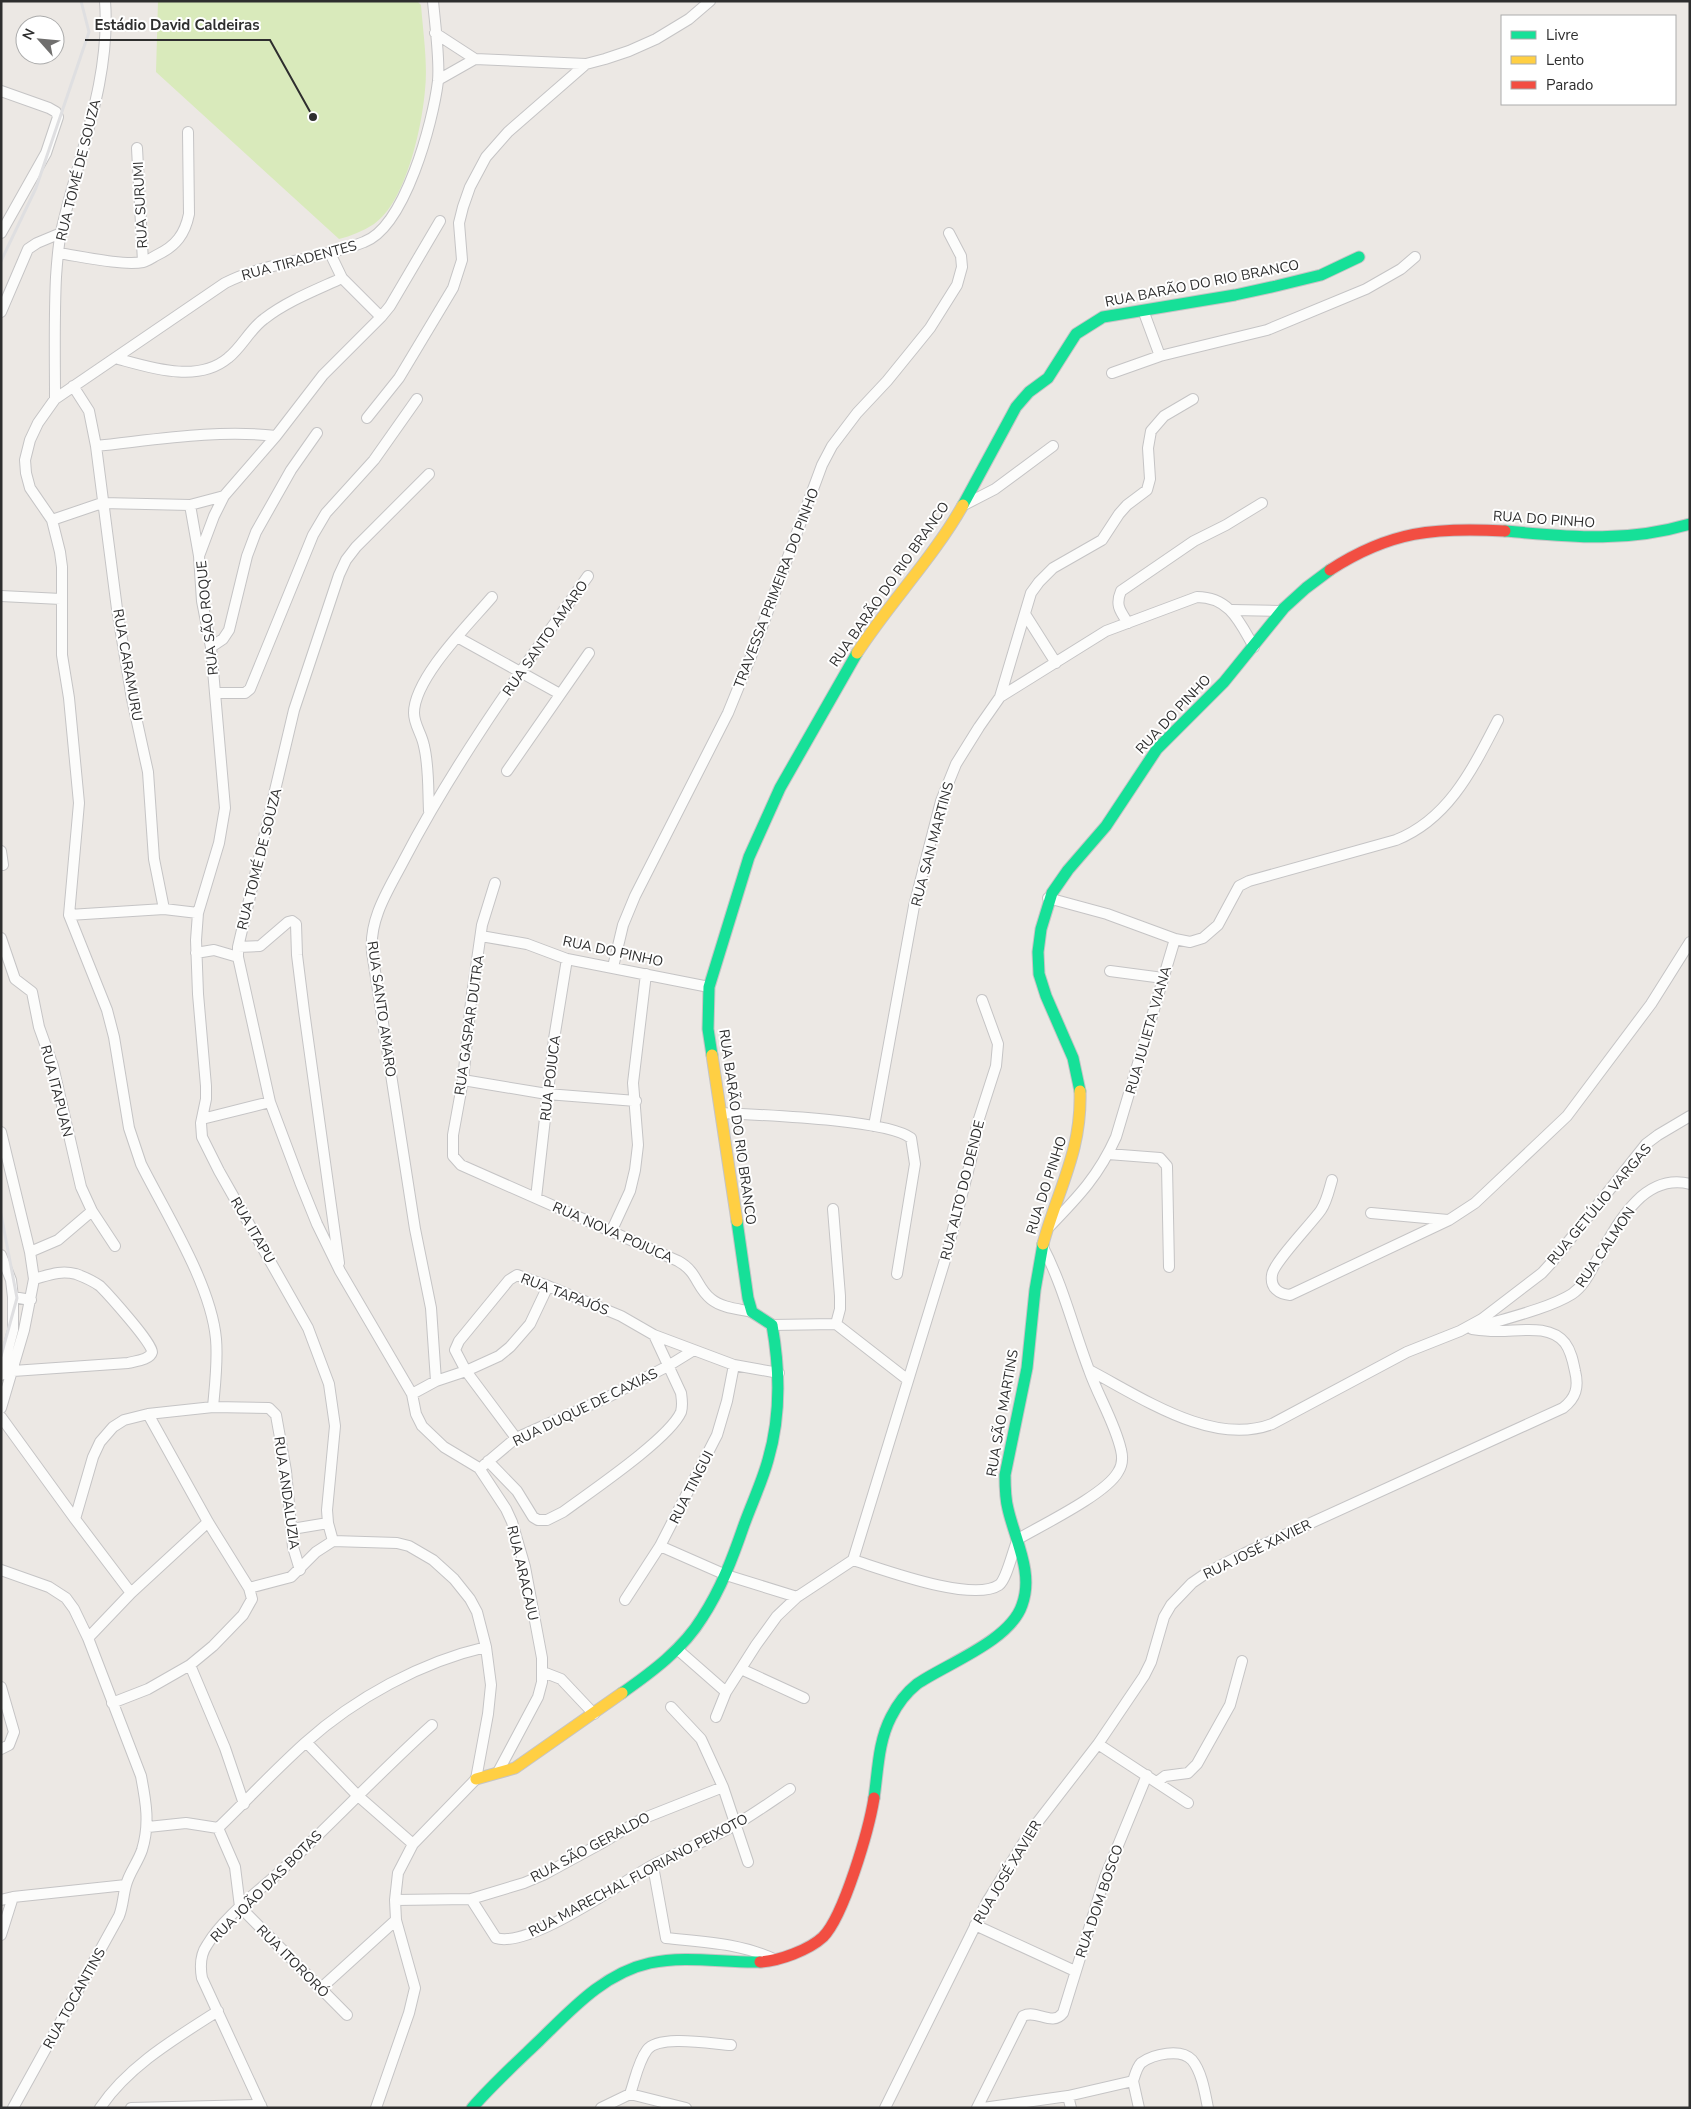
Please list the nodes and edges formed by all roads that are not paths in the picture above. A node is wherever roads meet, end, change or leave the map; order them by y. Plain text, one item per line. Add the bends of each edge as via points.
1 (105, 1) edge
2 (433, 1) edge
3 (710, 1) edge
4 (435, 33) junction
5 (475, 60) junction
6 (586, 64) junction
7 (438, 80) junction
8 (1, 91) edge
9 (188, 132) dead end
10 (137, 148) dead end
11 (440, 221) dead end
12 (1, 233) edge
13 (61, 233) junction
14 (949, 233) dead end
15 (58, 253) junction
16 (330, 253) junction
17 (1359, 257) dead end
18 (1415, 257) dead end
19 (143, 262) junction
20 (342, 278) junction
21 (1143, 310) junction
22 (1, 312) edge
23 (381, 317) junction
24 (1160, 356) junction
25 (115, 358) junction
26 (1112, 373) dead end
27 (73, 386) junction
28 (55, 399) junction
29 (417, 399) dead end
30 (1193, 399) dead end
31 (367, 418) dead end
32 (317, 433) dead end
33 (276, 436) junction
34 (96, 446) junction
35 (1053, 446) dead end
36 (429, 474) dead end
37 (224, 496) junction
38 (102, 503) junction
39 (1262, 503) dead end
40 (190, 505) junction
41 (962, 507) junction
42 (52, 520) junction
43 (1690, 524) edge
44 (199, 556) junction
45 (588, 576) dead end
46 (1, 596) edge
47 (492, 596) dead end
48 (61, 600) junction
49 (1232, 610) junction
50 (1281, 612) junction
51 (1024, 614) junction
52 (1128, 623) junction
53 (457, 637) junction
54 (211, 647) junction
55 (1254, 647) junction
56 (589, 653) dead end
57 (1056, 663) junction
58 (519, 673) junction
59 (215, 694) junction
60 (560, 694) junction
61 (1000, 697) junction
62 (1498, 720) dead end
63 (507, 771) dead end
64 (429, 811) junction
65 (1, 851) edge
66 (3, 866) dead end
67 (495, 883) dead end
68 (1048, 898) junction
69 (164, 909) junction
70 (198, 913) junction
71 (69, 915) junction
72 (482, 936) junction
73 (1, 938) edge
74 (1175, 939) junction
75 (1690, 942) edge
76 (238, 952) junction
77 (196, 953) junction
78 (567, 959) junction
79 (613, 967) junction
80 (1110, 971) dead end
81 (646, 974) junction
82 (1162, 978) junction
83 (709, 987) junction
84 (982, 1000) dead end
85 (463, 1080) junction
86 (547, 1094) junction
87 (636, 1101) junction
88 (270, 1102) junction
89 (722, 1113) junction
90 (1690, 1116) edge
91 (202, 1119) junction
92 (874, 1126) junction
93 (1, 1132) edge
94 (1108, 1154) junction
95 (461, 1165) joint
96 (1332, 1180) dead end
97 (1690, 1184) edge
98 (536, 1198) junction
99 (833, 1209) dead end
100 (92, 1211) junction
101 (1371, 1213) dead end
102 (1449, 1220) junction
103 (1047, 1229) junction
104 (611, 1232) junction
105 (1042, 1245) junction
106 (115, 1246) dead end
107 (30, 1252) junction
108 (1, 1255) edge
109 (1169, 1267) dead end
110 (340, 1272) junction
111 (897, 1274) dead end
112 (34, 1279) junction
113 (548, 1286) junction
114 (13, 1297) junction
115 (31, 1300) junction
116 (752, 1312) junction
117 (836, 1324) junction
118 (772, 1326) junction
119 (1472, 1329) junction
120 (1460, 1331) junction
121 (654, 1335) junction
122 (694, 1350) junction
123 (734, 1365) junction
124 (668, 1366) junction
125 (1089, 1370) junction
126 (13, 1371) junction
127 (466, 1371) junction
128 (779, 1373) junction
129 (1, 1375) edge
130 (908, 1380) junction
131 (436, 1381) junction
132 (412, 1394) junction
133 (213, 1407) junction
134 (1, 1408) edge
135 (148, 1414) junction
136 (1, 1417) edge
137 (516, 1438) junction
138 (488, 1462) junction
139 (479, 1468) junction
140 (75, 1519) junction
141 (208, 1522) junction
142 (328, 1523) junction
143 (292, 1529) junction
144 (1018, 1539) junction
145 (333, 1541) junction
146 (660, 1546) junction
147 (853, 1560) junction
148 (1, 1570) edge
149 (300, 1570) junction
150 (726, 1575) junction
151 (250, 1588) junction
152 (131, 1593) junction
153 (797, 1597) junction
154 (626, 1600) dead end
155 (88, 1638) junction
156 (486, 1647) junction
157 (677, 1648) junction
158 (1242, 1662) dead end
159 (190, 1665) junction
160 (741, 1669) junction
161 (543, 1672) junction
162 (1, 1687) edge
163 (726, 1692) junction
164 (804, 1698) dead end
165 (112, 1703) junction
166 (671, 1707) dead end
167 (594, 1714) junction
168 (716, 1717) dead end
169 (432, 1725) dead end
170 (306, 1742) junction
171 (1098, 1744) junction
172 (1, 1749) edge
173 (498, 1772) junction
174 (1147, 1775) junction
175 (476, 1779) junction
176 (1157, 1782) junction
177 (723, 1787) junction
178 (790, 1790) dead end
179 (357, 1795) junction
180 (1188, 1803) dead end
181 (244, 1804) junction
182 (735, 1825) junction
183 (148, 1827) junction
184 (218, 1828) junction
185 (413, 1844) junction
186 (748, 1862) dead end
187 (652, 1866) junction
188 (126, 1885) junction
189 (14, 1897) junction
190 (471, 1899) junction
191 (1, 1900) edge
192 (395, 1900) junction
193 (240, 1907) junction
194 (396, 1920) junction
195 (975, 1925) junction
196 (1, 1935) edge
197 (776, 1960) junction
198 (1075, 1971) junction
199 (320, 1989) junction
200 (218, 2011) junction
201 (347, 2014) dead end
202 (731, 2045) dead end
203 (1128, 2082) junction
204 (630, 2094) junction
205 (1068, 2096) junction
206 (649, 2103) edge
207 (262, 2107) edge
208 (13, 2108) edge
209 (100, 2108) edge
210 (131, 2108) edge
211 (376, 2108) edge
212 (472, 2108) edge
213 (601, 2108) edge
214 (686, 2108) edge
215 (886, 2108) edge
216 (977, 2108) edge
217 (983, 2108) edge
218 (1071, 2108) edge
219 (1139, 2108) edge
220 (1208, 2108) edge

1 - 13 street, RUA TOMÉ DE SOUZA via 100,75
2 - 4 street, RUA TIRADENTES
3 - 6 street via 689,19 656,39
4 - 5 street
4 - 7 street, RUA TIRADENTES
5 - 6 street
5 - 7 street
6 - 31 street via 508,132 486,157 463,207 459,224 462,260 452,288 399,378
7 - 16 street, RUA TIRADENTES via 416,168 385,227 365,242
8 - 12 street via 49,108 58,117 51,141
9 - 19 street via 187,225 178,241
10 - 19 street, RUA SURUMI
11 - 23 street, RUA SÃO ROQUE
13 - 15 street, RUA TOMÉ DE SOUZA
13 - 22 street via 28,249
14 - 79 street, TRAVESSA PRIMEIRA DO PINHO via 962,256 957,285 930,328 842,431 822,465 728,713 622,925
15 - 19 street via 111,262
15 - 28 street, RUA TOMÉ DE SOUZA via 54,312
16 - 20 street
16 - 25 street, RUA TIRADENTES via 263,268 225,282
17 - 21 street, RUA BARÃO DO RIO BRANCO via 1321,274 1276,286
18 - 24 street via 1366,289 1267,330
20 - 23 street
20 - 25 street via 264,319 237,349 216,366 168,371
21 - 24 street
21 - 41 street, RUA BARÃO DO RIO BRANCO via 1103,317 1076,334 1048,378 1021,399
23 - 33 street, RUA SÃO ROQUE via 323,375
24 - 26 street
25 - 27 street, RUA TIRADENTES
27 - 28 street, RUA TIRADENTES
27 - 34 street, RUA CARAMURU via 89,411
28 - 42 street, RUA TIRADENTES via 38,423 26,460 30,488
29 - 59 street via 374,460 326,513 313,535 250,689 245,693
30 - 51 street via 1164,416 1151,431 1147,490 1118,514 1102,540 1064,561 1039,582 1031,593
32 - 54 street via 291,470 256,532 229,630 224,639
33 - 34 street via 218,434
33 - 37 street, RUA SÃO ROQUE
34 - 38 street, RUA CARAMURU
35 - 41 street via 995,488
36 - 76 street, RUA TOMÉ DE SOUZA via 356,547 339,575 294,710
37 - 40 street
37 - 44 street, RUA SÃO ROQUE
38 - 40 street
38 - 42 street
38 - 69 street, RUA CARAMURU via 132,699 148,772 154,859
39 - 52 street via 1194,541 1121,591 1117,599 1118,608
40 - 44 street
41 - 83 street, RUA BARÃO DO RIO BRANCO via 845,671 780,788 749,857
42 - 48 street via 60,552
43 - 50 street, RUA DO PINHO via 1605,538 1479,529 1400,536 1352,556 1320,578
44 - 54 street, RUA SÃO ROQUE via 202,601
45 - 58 street, RUA SANTO AMARO
46 - 48 street
47 - 53 street
48 - 71 street via 62,655 79,803
49 - 50 street
49 - 52 street, RUA SAN MARTINS via 1212,599 1197,597
49 - 55 street
50 - 55 street, RUA DO PINHO
51 - 57 street
51 - 61 street
52 - 57 street, RUA SAN MARTINS via 1106,631
53 - 58 street
53 - 64 street via 431,670 414,708 415,724 425,746
54 - 59 street, RUA SÃO ROQUE
55 - 68 street, RUA DO PINHO via 1217,690 1159,747 1107,824
56 - 60 street
57 - 61 street, RUA SAN MARTINS
58 - 60 street
58 - 64 street, RUA SANTO AMARO
59 - 70 street, RUA SÃO ROQUE via 225,808 219,843
60 - 63 street
61 - 92 street, RUA SAN MARTINS via 956,764 941,801 914,906
62 - 74 street via 1455,796 1412,834 1249,881 1239,886 1218,925 1203,938 1190,942
64 - 131 street, RUA SANTO AMARO via 379,908 371,939 406,1174 431,1308
65 - 66 street
67 - 72 street, RUA GASPAR DUTRA
68 - 74 street via 1107,914
68 - 103 street, RUA DO PINHO via 1039,942 1039,975 1073,1054 1078,1072 1080,1120 1073,1159
69 - 70 street
69 - 71 street
70 - 77 street, RUA ITAPU
71 - 133 street via 108,1010 135,1148 191,1263 213,1320 216,1358
72 - 78 street, RUA DO PINHO via 527,944
72 - 85 street, RUA GASPAR DUTRA
73 - 100 street, RUA ITAPUAN via 15,979 32,992 81,1187
74 - 82 street, RUA JULIETA VIANA
75 - 102 street via 1651,1004 1567,1116 1475,1203
76 - 77 street via 214,950
76 - 88 street, RUA TOMÉ DE SOUZA
76 - 110 street via 260,946 288,922 296,924 304,1011
77 - 91 street, RUA ITAPU via 206,1086
78 - 79 street, RUA DO PINHO
78 - 86 street, RUA POJUCA
79 - 81 street, RUA DO PINHO
80 - 82 street
81 - 83 street, RUA DO PINHO
81 - 87 street via 633,1083
82 - 94 street, RUA JULIETA VIANA via 1116,1137
83 - 89 street, RUA BARÃO DO RIO BRANCO via 709,1044
84 - 130 street, RUA ALTO DO DENDE via 998,1044 996,1066 977,1125 948,1251
85 - 86 street
85 - 95 street, RUA GASPAR DUTRA via 452,1150 455,1161
86 - 87 street
86 - 98 street, RUA POJUCA
87 - 104 street via 638,1145 635,1170 630,1190
88 - 91 street
88 - 110 street, RUA TOMÉ DE SOUZA via 317,1224
89 - 92 street
89 - 116 street, RUA BARÃO DO RIO BRANCO via 736,1227
90 - 120 street, RUA GETÚLIO VARGAS via 1658,1135 1636,1155 1542,1273 1492,1313
91 - 142 street, RUA ITAPU via 202,1137 218,1171 308,1328 329,1384 335,1426
92 - 111 street via 911,1138 915,1164
93 - 107 street
94 - 103 street, RUA JULIETA VIANA via 1086,1189
94 - 109 street via 1165,1161
95 - 98 street, RUA NOVA POJUCA
96 - 102 street via 1322,1208 1272,1275 1274,1288 1280,1294 1290,1295
97 - 119 street, RUA CALMON via 1669,1183 1641,1196 1621,1218 1584,1283 1573,1293
98 - 104 street, RUA NOVA POJUCA
99 - 117 street via 840,1296
100 - 106 street, RUA ITAPUAN
100 - 107 street via 58,1240
101 - 102 street
103 - 105 street, RUA DO PINHO
104 - 116 street, RUA NOVA POJUCA via 685,1265 710,1299 718,1304
105 - 125 street via 1064,1295
105 - 144 street, RUA SÃO MARTINS via 1024,1390 1005,1474 1005,1504
107 - 112 street
108 - 114 street via 11,1280
110 - 132 street, RUA ARACAJU
112 - 115 street
112 - 126 street via 58,1272 75,1274 95,1283 136,1327 151,1347 151,1356 128,1363
113 - 121 street, RUA TAPAJÓS via 621,1316
113 - 127 street via 530,1324 515,1342 499,1356
113 - 127 street, RUA TAPAJÓS via 522,1276 509,1280 456,1346 455,1353
114 - 115 street
114 - 129 street via 13,1330
115 - 126 street
116 - 118 street
117 - 118 street
117 - 130 street
118 - 128 street
119 - 120 street, RUA CALMON
119 - 171 street, RUA JOSÉ XAVIER via 1536,1330 1560,1338 1571,1354 1577,1380 1570,1402 1245,1553 1192,1583 1164,1616 1144,1676
120 - 125 street, RUA GETÚLIO VARGAS via 1407,1352 1259,1429 1223,1429 1198,1423
121 - 122 street, RUA TAPAJÓS
121 - 124 street
122 - 123 street, RUA TAPAJÓS
122 - 124 street, RUA DUQUE DE CAXIAS
123 - 128 street, RUA TAPAJÓS
123 - 146 street, RUA TINGUI via 717,1435
124 - 137 street, RUA DUQUE DE CAXIAS
124 - 138 street via 683,1401 682,1410 673,1424 641,1453 563,1512 547,1520 533,1517 517,1491
125 - 144 street via 1122,1451 1119,1472 1100,1491
126 - 134 street
127 - 131 street
127 - 137 street, RUA TAPAJÓS
128 - 150 street via 768,1460
130 - 147 street, RUA ALTO DO DENDE
131 - 132 street
132 - 139 street, RUA ARACAJU via 422,1426 444,1447
133 - 135 street
133 - 143 street, RUA ANDALUZIA via 269,1408 276,1415
135 - 140 street via 119,1423 100,1442
135 - 141 street
136 - 140 street
137 - 138 street, RUA DUQUE DE CAXIAS
138 - 139 street, RUA DUQUE DE CAXIAS
139 - 161 street, RUA ARACAJU via 512,1522 525,1567
140 - 152 street
141 - 151 street
141 - 152 street
142 - 143 street
142 - 145 street, RUA ITAPU
143 - 149 street, RUA ANDALUZIA
144 - 147 street via 1004,1578 1000,1584 987,1588 953,1588 920,1582
144 - 197 street, RUA SÃO MARTINS via 1026,1574 1022,1606 1003,1631 916,1685 894,1709 880,1746 870,1820 838,1911 816,1943
145 - 149 street via 316,1552
145 - 156 street via 397,1543 434,1560 470,1599 477,1612
146 - 150 street
146 - 154 street, RUA TINGUI
147 - 153 street
148 - 155 street via 37,1581 66,1598
149 - 151 street via 286,1580
150 - 153 street
150 - 157 street via 702,1619
151 - 159 street via 251,1602 243,1615
152 - 155 street
153 - 160 street via 770,1625
155 - 165 street
156 - 170 street via 461,1653 410,1674 358,1703
156 - 175 street via 490,1699
157 - 163 street
157 - 167 street via 649,1674
158 - 176 street via 1230,1705 1197,1764 1188,1773 1165,1776
159 - 165 street
159 - 181 street via 225,1748
160 - 163 street
160 - 164 street
161 - 167 street via 561,1679
161 - 173 street, RUA ARACAJU via 538,1697
162 - 172 street via 14,1732 10,1745
163 - 168 street
165 - 183 street via 140,1776
166 - 177 street via 701,1740
167 - 173 street via 515,1768
169 - 179 street, RUA JOÃO DAS BOTAS
170 - 179 street
170 - 181 street
171 - 174 street
171 - 195 street, RUA JOSÉ XAVIER via 1030,1832
173 - 175 street
174 - 176 street
174 - 198 street, RUA DOM BOSCO via 1105,1877
175 - 185 street
176 - 180 street
177 - 182 street
177 - 190 street, RUA SÃO GERALDO via 642,1819 543,1875
178 - 182 street, RUA MARECHAL FLORIANO PEIXOTO
179 - 185 street
179 - 193 street, RUA JOÃO DAS BOTAS
181 - 184 street
182 - 186 street
182 - 187 street, RUA MARECHAL FLORIANO PEIXOTO
183 - 184 street via 191,1824
183 - 188 street, RUA TOCANTINS via 142,1850
184 - 193 street via 235,1867
185 - 192 street via 398,1873
187 - 190 street, RUA MARECHAL FLORIANO PEIXOTO via 554,1923 516,1939 496,1938
187 - 197 street via 666,1938 738,1946
188 - 189 street
188 - 208 street, RUA TOCANTINS via 124,1903 113,1929
189 - 191 street
189 - 196 street
190 - 192 street, RUA SÃO GERALDO
192 - 194 street
193 - 199 street, RUA ITORORÓ
193 - 200 street, RUA JOÃO DAS BOTAS via 210,1939 200,1967
194 - 199 street
194 - 211 street via 415,1988
195 - 198 street
195 - 215 street, RUA JOSÉ XAVIER
197 - 212 street, RUA SÃO MARTINS via 669,1960 621,1973 596,1989 560,2021
198 - 216 street, RUA DOM BOSCO via 1059,2018 1049,2019 1033,2014 1023,2016
199 - 201 street, RUA ITORORÓ
200 - 207 street, RUA JOÃO DAS BOTAS
200 - 209 street via 129,2073 110,2092
202 - 204 street via 656,2042 644,2055
203 - 205 street
203 - 219 street
203 - 220 street via 1146,2061 1161,2055 1185,2055 1198,2070
204 - 206 street
204 - 213 street
205 - 217 street
205 - 218 street
206 - 214 street
207 - 210 street

